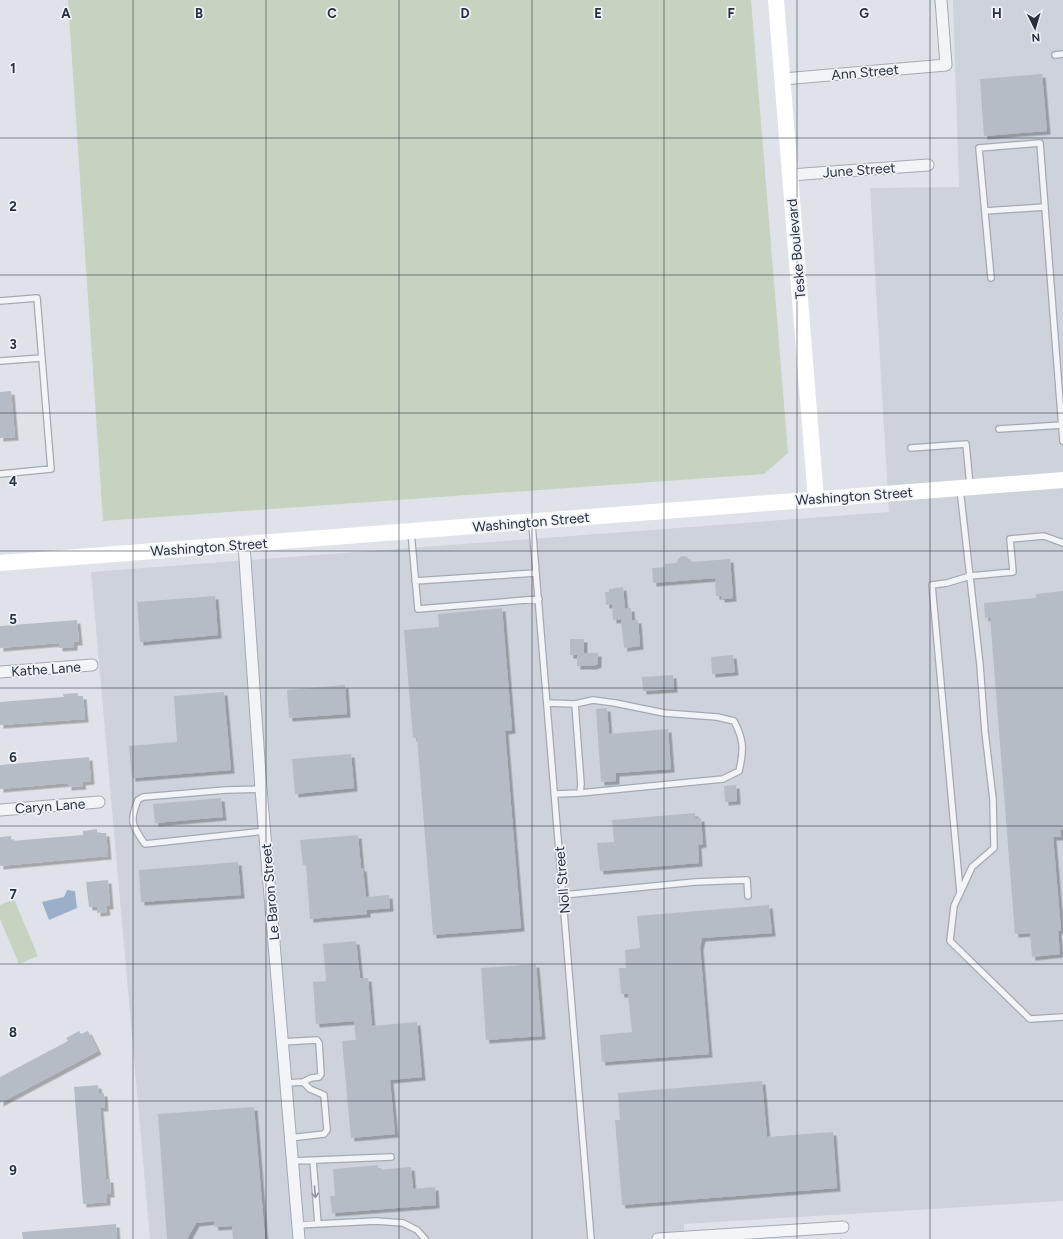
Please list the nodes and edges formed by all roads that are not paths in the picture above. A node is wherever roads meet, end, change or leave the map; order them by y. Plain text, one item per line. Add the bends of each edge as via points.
1 (776, 0) edge
2 (941, 0) edge
3 (1063, 54) edge
4 (1055, 55) dead end
5 (783, 79) junction
6 (928, 165) dead end
7 (790, 176) junction
8 (1045, 207) junction
9 (985, 211) junction
10 (991, 278) dead end
11 (0, 302) edge
12 (42, 358) junction
13 (0, 361) edge
14 (1062, 425) junction
15 (999, 429) dead end
16 (1063, 441) edge
17 (911, 448) dead end
18 (0, 474) edge
19 (1063, 480) edge
20 (965, 489) junction
21 (816, 499) junction
22 (532, 522) junction
23 (411, 531) junction
24 (1063, 544) edge
25 (244, 545) junction
26 (0, 563) edge
27 (536, 572) junction
28 (970, 576) junction
29 (415, 581) junction
30 (539, 599) junction
31 (92, 665) dead end
32 (0, 672) edge
33 (547, 703) junction
34 (575, 704) junction
35 (261, 789) junction
36 (580, 793) junction
37 (555, 794) junction
38 (99, 802) dead end
39 (0, 810) edge
40 (265, 831) junction
41 (960, 893) junction
42 (563, 895) junction
43 (748, 896) dead end
44 (1063, 1016) edge
45 (282, 1042) junction
46 (303, 1082) junction
47 (286, 1083) junction
48 (290, 1138) junction
49 (392, 1157) dead end
50 (313, 1160) junction
51 (292, 1161) junction
52 (318, 1224) junction
53 (297, 1225) junction
54 (843, 1227) dead end
55 (774, 1235) edge
56 (686, 1238) edge
57 (298, 1239) edge
58 (425, 1239) edge
59 (591, 1239) edge
60 (658, 1239) edge

1 - 5 main road, Teske Boulevard
2 - 5 street, Ann Street via 946,65
3 - 4 lane
5 - 7 main road, Teske Boulevard
6 - 7 street, June Street
7 - 21 main road, Teske Boulevard
8 - 9 lane
8 - 9 lane via 1040,143 980,148
8 - 14 lane
9 - 10 lane
11 - 12 lane via 37,298
12 - 13 lane
12 - 18 lane via 51,469
14 - 15 lane
14 - 16 lane
17 - 20 lane via 966,444
19 - 20 main road, Washington Street
20 - 21 main road, Washington Street
20 - 28 lane
21 - 22 main road, Washington Street
22 - 23 main road, Washington Street
22 - 27 lane, Noll Street
23 - 25 main road, Washington Street
23 - 29 lane
24 - 28 lane via 1044,536 1010,539 1013,572
25 - 26 main road, Washington Street
25 - 35 street, Le Baron Street
27 - 29 lane
27 - 30 lane, Noll Street
28 - 41 lane via 993,799 994,848 972,867
28 - 41 lane via 932,585
29 - 30 lane via 418,609
30 - 33 lane, Noll Street
31 - 32 street, Kathe Lane
33 - 34 lane
33 - 37 lane, Noll Street
34 - 36 lane
34 - 36 lane via 594,700 664,713 717,716 734,721 741,734 743,755 739,771 723,779
35 - 40 street, Le Baron Street
35 - 40 lane via 144,797 138,800 133,811 133,824 145,844
36 - 37 lane
37 - 42 lane, Noll Street
38 - 39 street, Caryn Lane
40 - 45 street, Le Baron Street
41 - 44 lane via 954,906 950,941 1030,1019
42 - 43 lane via 695,882 747,880
42 - 59 lane, Noll Street
45 - 46 lane via 317,1040 319,1043 321,1074
45 - 47 street, Le Baron Street
46 - 47 lane
46 - 48 lane via 310,1089 324,1095 327,1130 324,1134
47 - 48 street, Le Baron Street
48 - 51 street, Le Baron Street
49 - 50 lane
50 - 51 lane
50 -> 52 lane
51 - 53 street, Le Baron Street
52 - 53 lane
52 - 58 lane via 403,1222 417,1230
53 - 57 street, Le Baron Street
54 - 55 street
55 - 56 street
56 - 60 street

